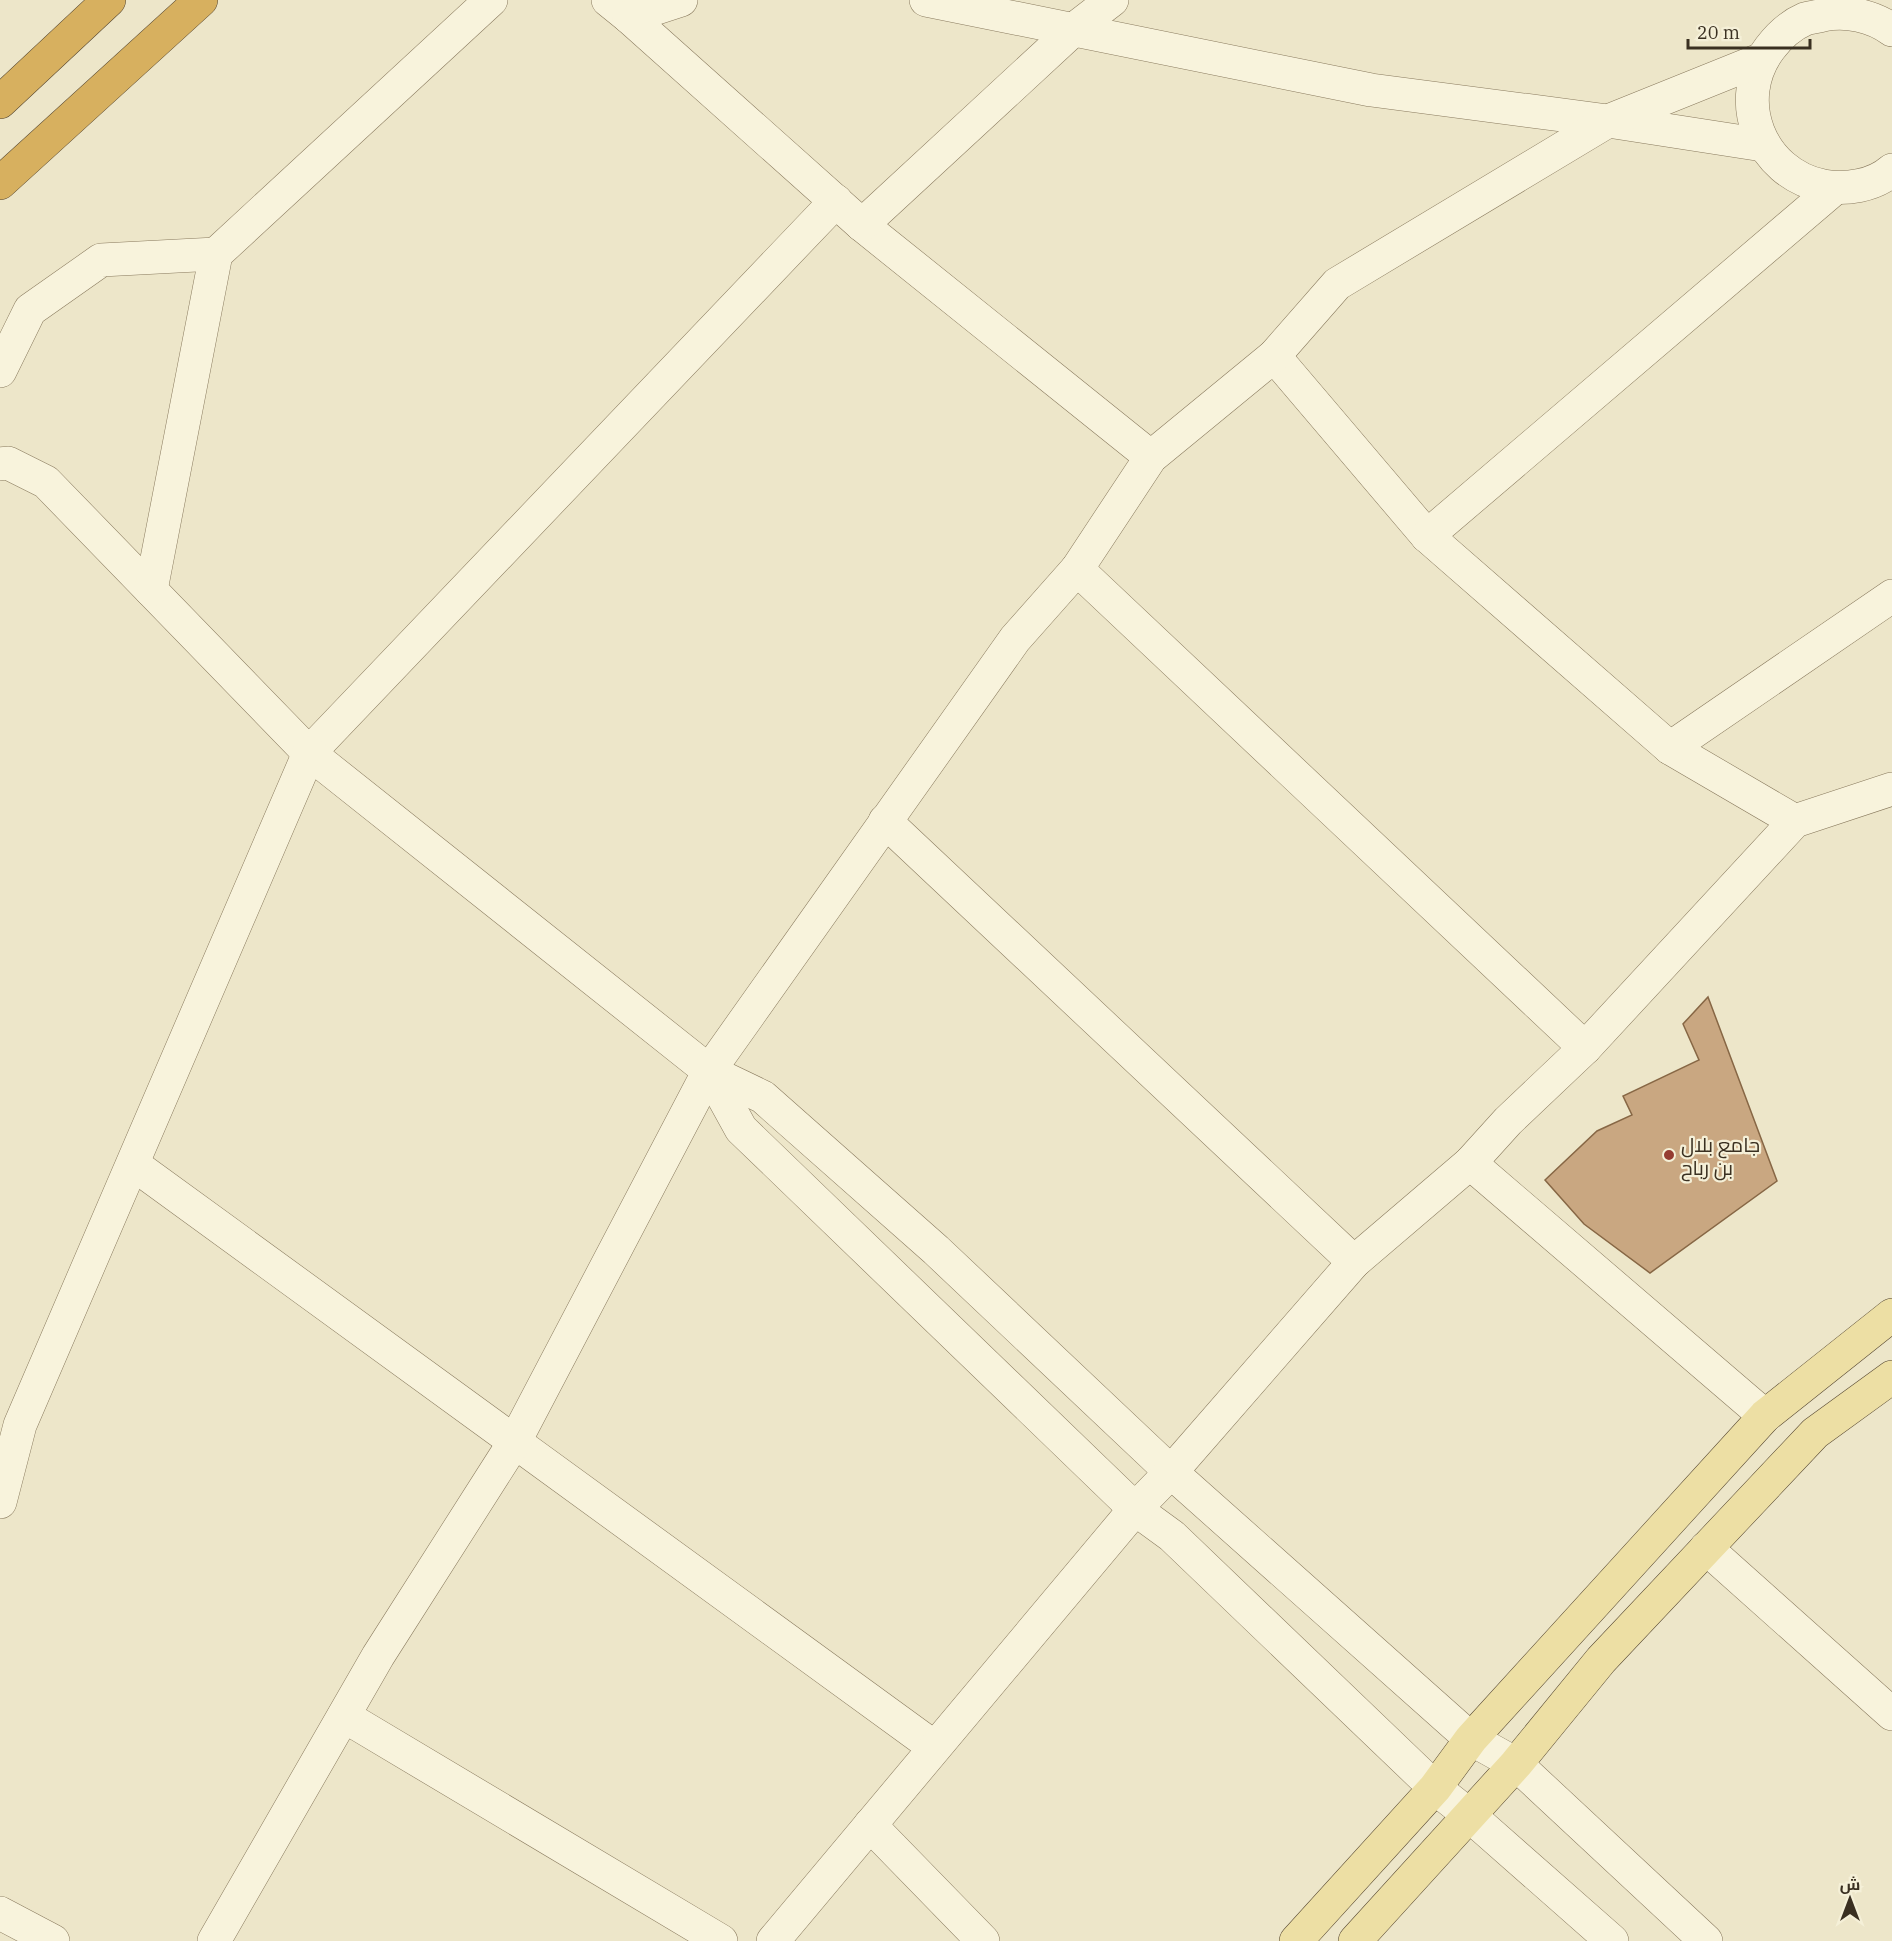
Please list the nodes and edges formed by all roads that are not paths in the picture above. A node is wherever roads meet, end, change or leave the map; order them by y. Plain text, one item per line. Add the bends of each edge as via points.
1 (108, 0) edge
2 (201, 0) edge
3 (490, 0) edge
4 (681, 0) edge
5 (926, 0) edge
6 (1112, 0) edge
7 (619, 8) edge
8 (1867, 8) edge
9 (1797, 10) edge
10 (1073, 30) junction
11 (1892, 30) edge
12 (1762, 59) junction
13 (1, 97) edge
14 (1608, 121) junction
15 (1763, 145) junction
16 (1891, 172) edge
17 (0, 183) edge
18 (1835, 188) junction
19 (836, 201) junction
20 (862, 225) junction
21 (216, 254) junction
22 (1274, 356) junction
23 (0, 371) edge
24 (1151, 457) junction
25 (0, 464) edge
26 (1427, 536) junction
27 (1077, 569) junction
28 (151, 590) junction
29 (1892, 596) edge
30 (1670, 748) junction
31 (309, 753) junction
32 (1892, 789) edge
33 (885, 821) junction
34 (1795, 821) junction
35 (1586, 1048) junction
36 (709, 1071) junction
37 (1470, 1163) junction
38 (133, 1164) junction
39 (1354, 1262) junction
40 (1892, 1315) edge
41 (1892, 1377) edge
42 (1765, 1416) junction
43 (514, 1441) junction
44 (1171, 1472) junction
45 (0, 1502) edge
46 (1135, 1509) junction
47 (1706, 1548) junction
48 (1892, 1714) edge
49 (344, 1716) junction
50 (1471, 1738) junction
51 (934, 1747) junction
52 (1516, 1764) junction
53 (1435, 1788) junction
54 (1468, 1815) junction
55 (870, 1825) junction
56 (0, 1913) edge
57 (53, 1941) edge
58 (214, 1941) edge
59 (721, 1941) edge
60 (773, 1941) edge
61 (983, 1941) edge
62 (1296, 1941) edge
63 (1355, 1941) edge
64 (1612, 1941) edge
65 (1706, 1941) edge

1 - 13 highway
2 - 17 highway
3 - 21 street
4 - 7 street
5 - 10 street
6 - 10 street
7 - 19 street
8 - 9 street via 1834,13
8 - 11 street
9 - 12 street
10 - 14 street via 1371,90
10 - 20 street
12 - 14 street
12 - 15 street via 1752,87 1753,117
14 - 15 street
14 - 22 street via 1337,284
15 - 18 street via 1783,168 1807,183
16 - 18 street via 1863,185
18 - 26 street
19 - 20 street
19 - 31 street
20 - 24 street
21 - 23 street via 101,260 30,310
21 - 28 street
22 - 24 street
22 - 26 street
24 - 27 street
25 - 28 street via 9,463 46,482
26 - 30 street
27 - 33 street via 1015,639
27 - 35 street
28 - 31 street
29 - 30 street
30 - 34 street
31 - 36 street
31 - 38 street
32 - 34 street
33 - 36 street
33 - 39 street
34 - 35 street
35 - 37 street via 1508,1121
36 - 43 street
36 - 44 street via 763,1097 936,1250
36 - 46 street via 741,1129
37 - 39 street
37 - 42 street
38 - 43 street
38 - 45 street via 20,1425
39 - 44 street
40 - 42 main road
41 - 47 main road via 1815,1433
42 - 50 main road
43 - 49 street
43 - 51 street
44 - 46 street
44 - 50 street
46 - 51 street
46 - 53 street via 1172,1536
47 - 48 street
47 - 52 main road via 1601,1660
49 - 58 street
49 - 59 street
50 - 52 street
50 - 53 main road
51 - 55 street
52 - 54 main road
52 - 65 street
53 - 54 street
53 - 62 main road
54 - 63 main road
54 - 64 street
55 - 60 street
55 - 61 street
56 - 57 street

